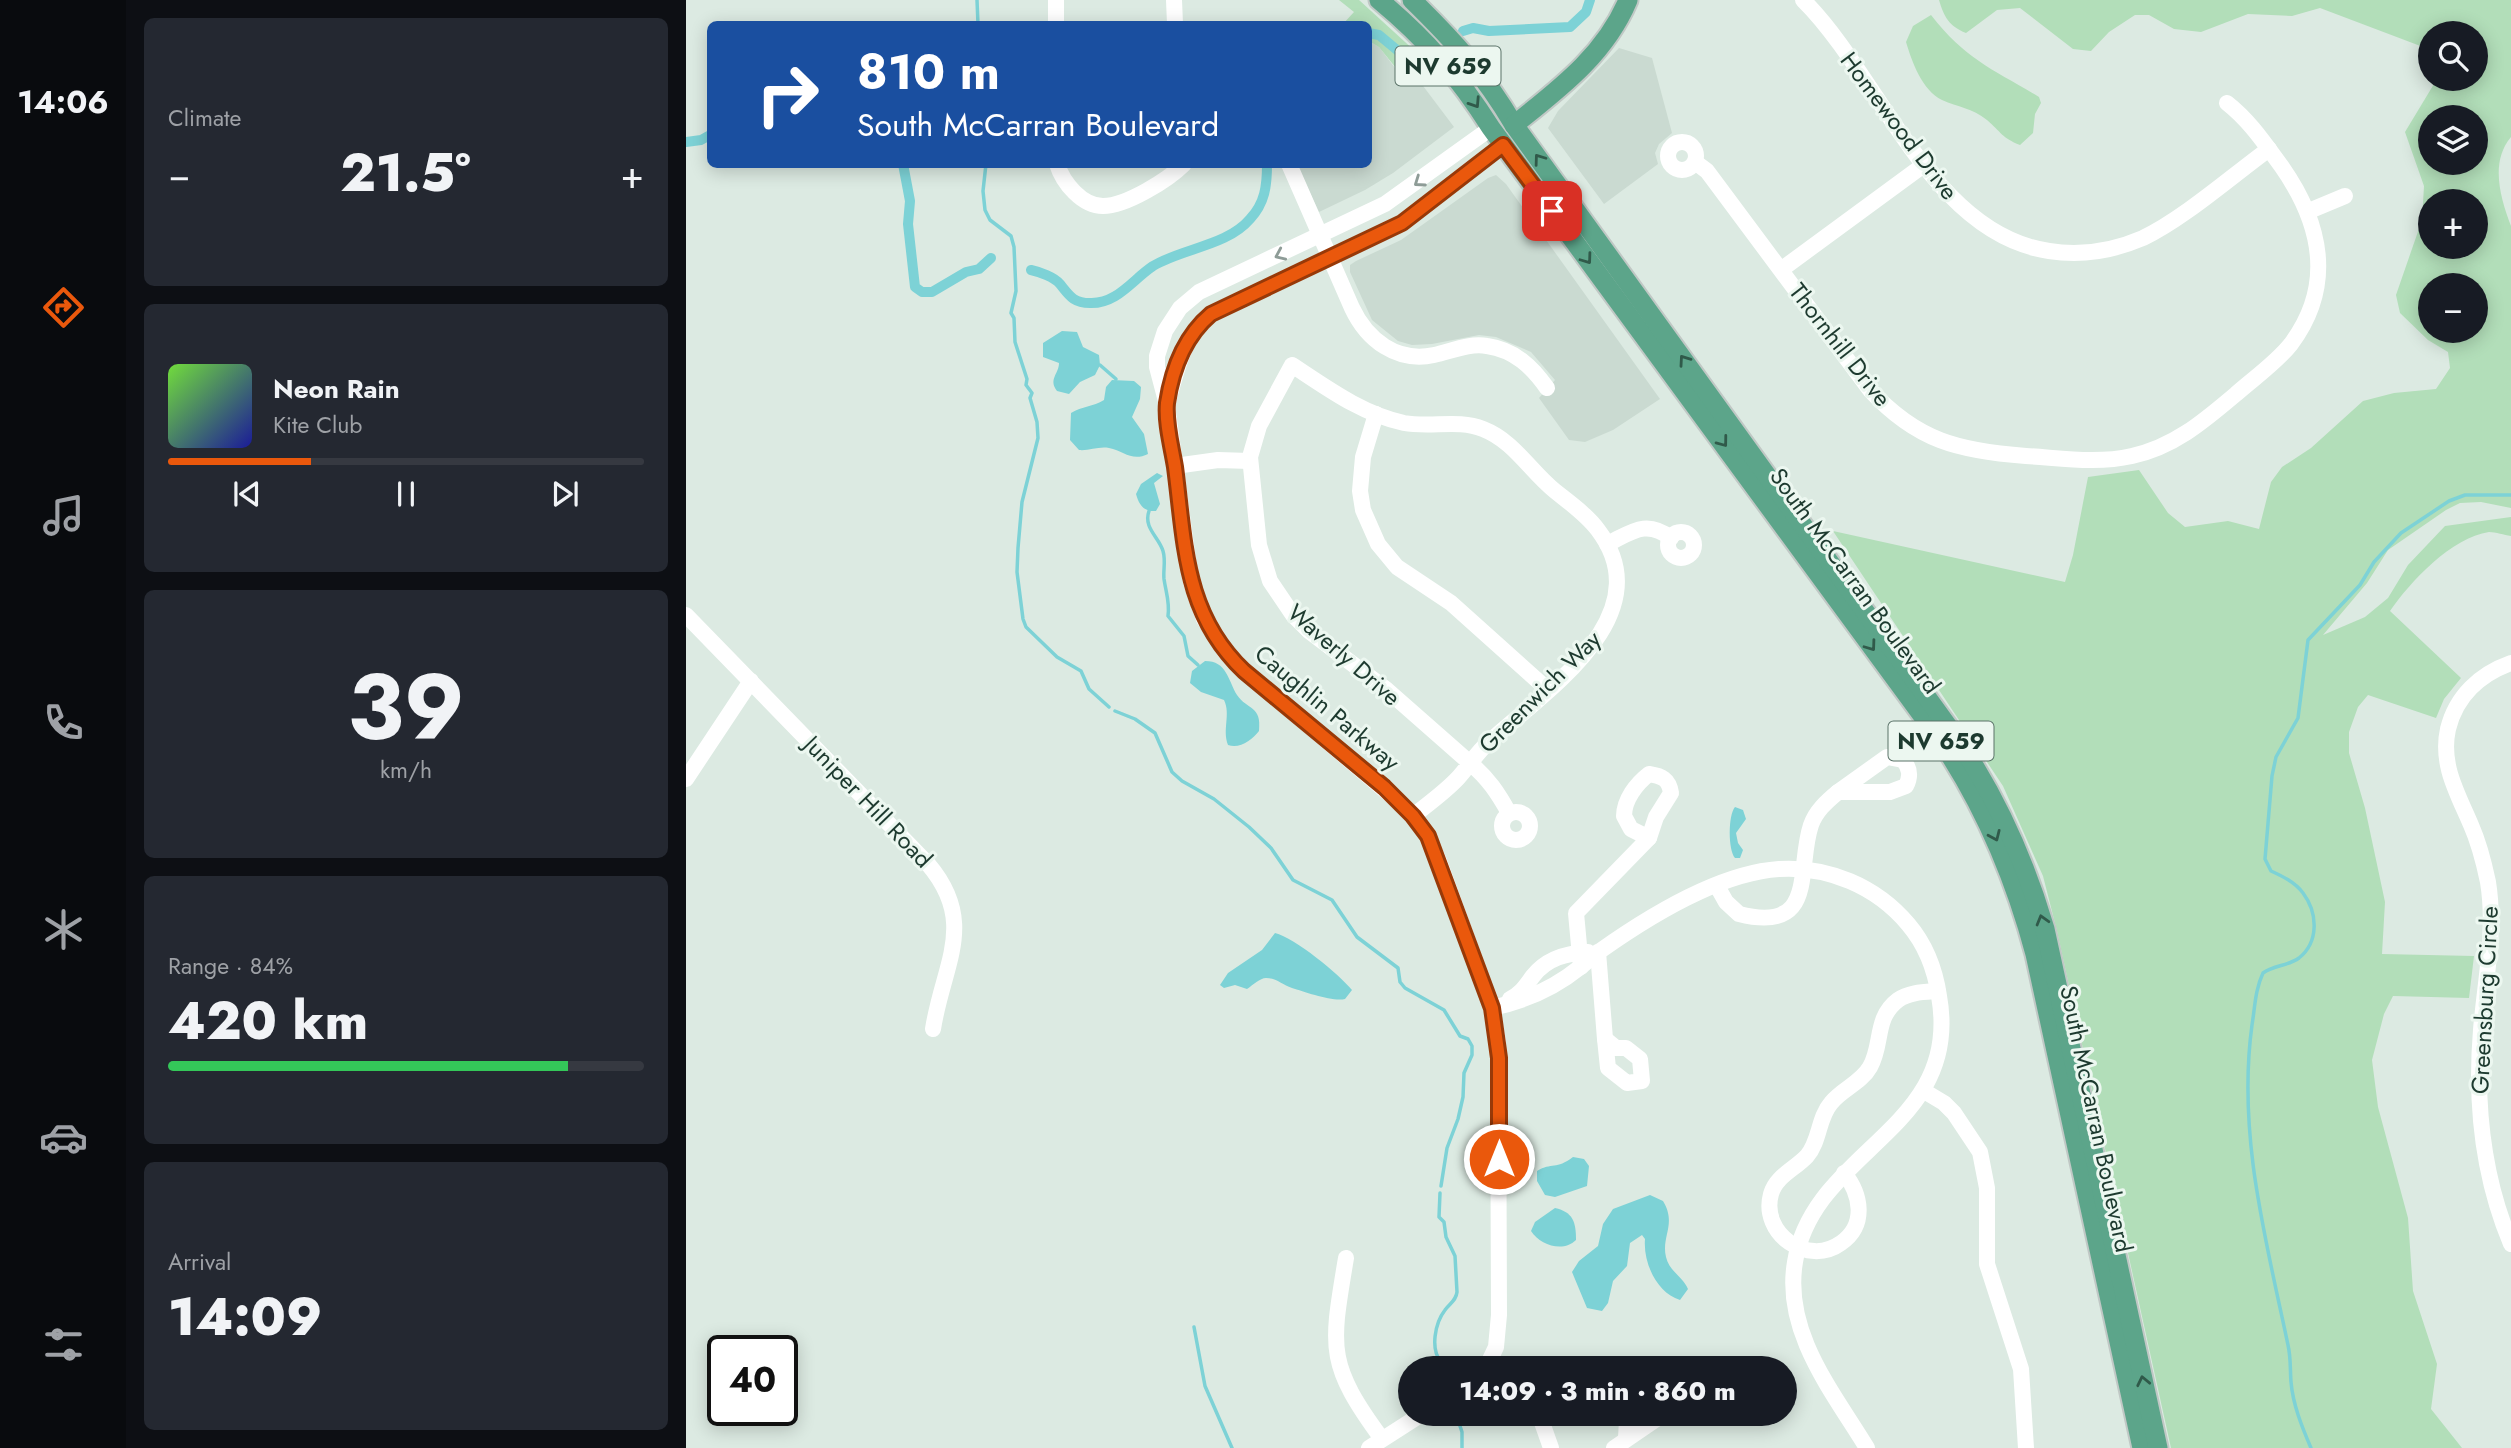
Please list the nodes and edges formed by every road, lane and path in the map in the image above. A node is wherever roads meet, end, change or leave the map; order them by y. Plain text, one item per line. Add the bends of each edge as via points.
1 (1056, 0) edge
2 (1174, 0) edge
3 (1379, 0) edge
4 (1412, 0) edge
5 (1628, 0) edge
6 (1803, 0) edge
7 (1056, 21) edge
8 (1174, 21) edge
9 (2227, 103) dead end
10 (1514, 125) junction
11 (1491, 128) junction
12 (1503, 145) junction
13 (2269, 149) junction
14 (1695, 162) dead end
15 (1925, 164) junction
16 (1059, 168) edge
17 (1178, 168) edge
18 (1291, 168) edge
19 (2345, 196) dead end
20 (2309, 211) junction
21 (1320, 237) junction
22 (1330, 258) junction
23 (1782, 269) junction
24 (1292, 365) joint
25 (1547, 388) dead end
26 (1167, 405) junction
27 (1376, 414) junction
28 (1250, 461) junction
29 (1175, 466) junction
30 (1671, 538) dead end
31 (1607, 544) junction
32 (686, 615) edge
33 (2511, 663) edge
34 (751, 681) junction
35 (1548, 690) junction
36 (1470, 763) junction
37 (686, 779) edge
38 (1838, 792) dead end
39 (1509, 813) dead end
40 (1413, 816) junction
41 (1649, 838) dead end
42 (1804, 871) junction
43 (1717, 886) junction
44 (1598, 952) junction
45 (1580, 960) junction
46 (1545, 964) junction
47 (1559, 982) junction
48 (1938, 990) junction
49 (1492, 1008) junction
50 (933, 1029) dead end
51 (1605, 1039) dead end
52 (1924, 1091) junction
53 (1844, 1173) junction
54 (2511, 1244) edge
55 (1797, 1248) junction
56 (1346, 1258) dead end
57 (1492, 1356) edge
58 (1403, 1426) edge
59 (1543, 1426) edge
60 (1625, 1426) edge
61 (1646, 1426) edge
62 (1375, 1443) edge
63 (1620, 1443) edge
64 (1551, 1448) edge
65 (1867, 1448) edge
66 (2026, 1448) edge
67 (2142, 1448) edge
68 (2158, 1448) edge

1 - 7 street
2 - 8 street
3 -> 11 main road, South McCarran Boulevard / NV 659 via 1439,54
4 - 10 main road, South McCarran Boulevard / NV 659 via 1472,61
5 - 10 main road via 1595,54
6 - 15 street, Homewood Drive
9 - 13 street, Thornhill Drive
10 - 11 main road, Caughlin Parkway via 1507,122
10 - 12 main road, Caughlin Parkway
68 -> 10 main road, South McCarran Boulevard / NV 659 via 2045,929 2007,823 1975,764
11 - 12 main road, South McCarran Boulevard / NV 659
11 -> 21 street, Caughlin Parkway via 1385,204
12 - 22 street, Caughlin Parkway via 1402,223
12 -> 67 main road, South McCarran Boulevard / NV 659 via 1938,737 1993,831 2012,875 2035,954
13 - 15 street, Homewood Drive via 2143,238 2080,253 2040,250 1999,236 1963,211
13 - 20 street, Thornhill Drive
14 - 23 street, Thornhill Drive via 1707,171
15 - 23 street
16 - 17 street via 1075,192 1101,206 1151,188
18 - 21 street
19 - 20 street
20 - 23 street, Thornhill Drive via 2318,275 2309,310 2290,345 2192,430 2154,450 2112,460 1983,453 1920,432 1870,390
21 - 22 street
21 -> 26 street, Caughlin Parkway via 1211,285 1180,308 1165,331 1157,356
22 - 25 street via 1362,326 1383,346 1415,356 1468,346 1498,348 1525,362
22 - 26 street, Caughlin Parkway via 1222,307 1203,321 1184,346
24 - 27 street, Greenwich Way via 1348,402
24 - 28 street, Waverly Drive via 1259,426
26 - 29 street, Caughlin Parkway
27 - 31 street, Greenwich Way via 1419,425 1470,425 1497,436 1589,519
27 - 35 street via 1363,457 1360,491 1378,544 1397,567 1451,603
28 - 29 street
28 - 36 street, Waverly Drive via 1259,545 1280,598 1309,631 1387,690
29 - 40 street, Caughlin Parkway via 1191,582 1218,642 1244,671
30 - 31 street via 1650,527
31 - 35 street, Greenwich Way via 1616,576 1608,621 1591,648
32 - 34 street, Juniper Hill Road
33 - 54 street, Greensburg Circle via 2480,678 2459,702 2448,729 2446,751 2449,772 2473,828 2488,881 2491,933 2481,1028 2480,1100 2489,1170
34 - 37 street
34 - 50 street, Juniper Hill Road via 928,864 949,893 954,938
35 - 36 street, Greenwich Way
36 - 39 street, Waverly Drive via 1496,789
36 - 40 street, Greenwich Way
38 - 42 street via 1812,823
40 - 49 street, Caughlin Parkway via 1439,861
41 - 45 street via 1576,913
42 - 43 street via 1779,869
42 - 43 street via 1796,903 1775,916 1739,914
42 - 48 street via 1851,881 1886,901 1917,934
43 - 44 street via 1671,905
44 - 45 street
44 - 51 street
45 - 46 street via 1557,957
45 - 47 street
46 - 47 street
46 - 49 street via 1521,992
47 - 49 street via 1526,999
48 - 52 street via 1942,1036
48 - 55 street via 1907,995 1889,1009 1869,1069 1825,1109 1808,1155 1774,1186 1771,1217 1781,1236
49 - 57 street, Caughlin Parkway via 1500,1077 1499,1315
52 - 53 street via 1901,1121
52 - 66 street via 1954,1113 1980,1152 1987,1188 1987,1264 2021,1369
53 - 55 street via 1818,1204
53 - 55 street via 1853,1183 1859,1204 1850,1234 1821,1251
55 - 65 street via 1793,1286 1799,1328
56 - 62 street via 1336,1327 1337,1360
58 - 62 street
59 - 64 street
60 - 63 street
61 - 63 street

